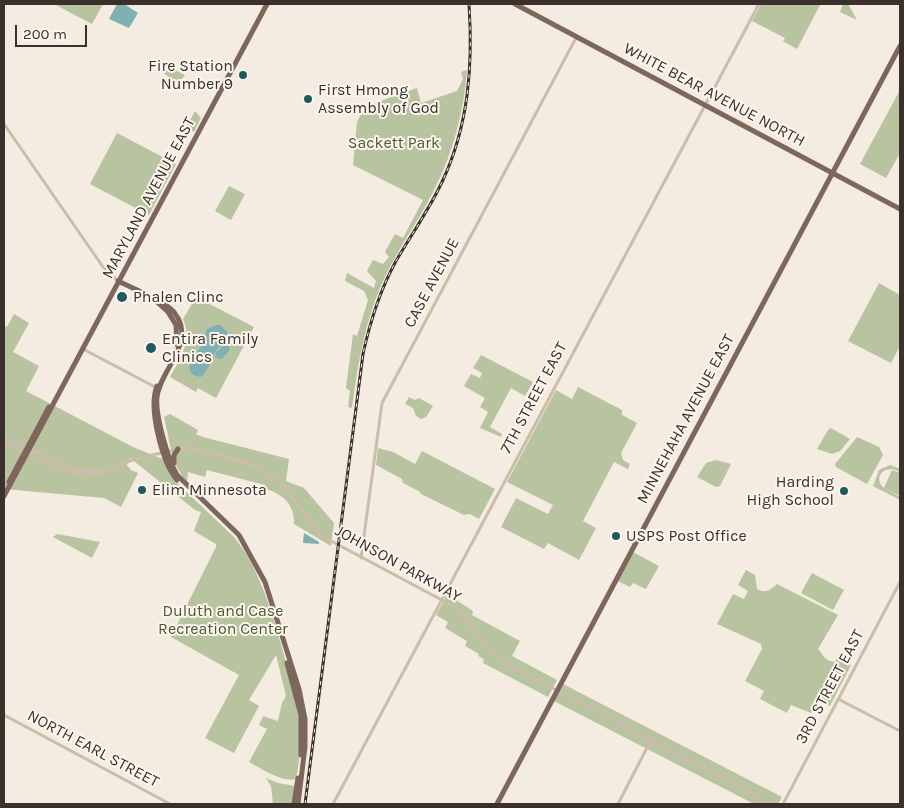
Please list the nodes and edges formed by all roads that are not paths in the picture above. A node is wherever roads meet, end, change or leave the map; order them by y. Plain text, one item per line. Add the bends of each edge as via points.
1 (267, 4) edge
2 (516, 4) edge
3 (759, 4) edge
4 (577, 36) junction
5 (900, 46) edge
6 (704, 105) junction
7 (4, 124) edge
8 (832, 173) junction
9 (900, 209) edge
10 (118, 281) junction
11 (82, 349) junction
12 (157, 388) junction
13 (4, 438) edge
14 (4, 443) edge
15 (178, 449) junction
16 (27, 451) junction
17 (165, 452) junction
18 (182, 481) junction
19 (4, 496) edge
20 (361, 558) junction
21 (900, 582) edge
22 (440, 599) junction
23 (556, 691) junction
24 (838, 699) junction
25 (4, 715) edge
26 (900, 731) edge
27 (651, 740) junction
28 (168, 804) edge
29 (296, 804) edge
30 (333, 804) edge
31 (497, 804) edge
32 (618, 804) edge
33 (771, 804) edge
34 (783, 804) edge

1 - 10 main road, MARYLAND AVENUE EAST
2 - 4 main road, WHITE BEAR AVENUE NORTH
3 - 6 street, 7TH STREET EAST
4 - 6 main road, WHITE BEAR AVENUE NORTH
4 - 20 street, CASE AVENUE via 382,403
5 - 8 main road, MINNEHAHA AVENUE EAST
6 - 8 main road, WHITE BEAR AVENUE NORTH
6 - 22 street, 7TH STREET EAST
7 - 10 street via 108,273
8 - 9 main road, WHITE BEAR AVENUE NORTH
8 - 23 main road, MINNEHAHA AVENUE EAST
10 - 11 main road, MARYLAND AVENUE EAST
10 - 12 main road via 156,301 176,325 178,341
11 - 12 street
11 - 16 main road, MARYLAND AVENUE EAST
12 - 17 main road via 154,412
13 - 16 street, JOHNSON PARKWAY
14 - 16 street, JOHNSON PARKWAY
15 - 17 street, JOHNSON PARKWAY
15 - 18 main road via 174,465
15 - 20 street, JOHNSON PARKWAY via 193,448 265,471 282,484 317,532
16 - 17 street, JOHNSON PARKWAY via 72,470 94,472
16 - 19 main road, MARYLAND AVENUE EAST
17 - 18 main road
17 - 29 main road via 169,469 179,482 239,541 264,589 301,715 302,748
18 - 29 main road via 239,535 265,582 299,689 305,719 306,747
20 - 22 street, JOHNSON PARKWAY
21 - 24 street, 3RD STREET EAST
22 - 23 street, JOHNSON PARKWAY via 460,612 504,662
22 - 30 street, 7TH STREET EAST
23 - 27 street, JOHNSON PARKWAY
23 - 31 main road, MINNEHAHA AVENUE EAST
24 - 26 street
24 - 34 street, 3RD STREET EAST
25 - 28 street, NORTH EARL STREET
27 - 32 street
27 - 33 street, JOHNSON PARKWAY

